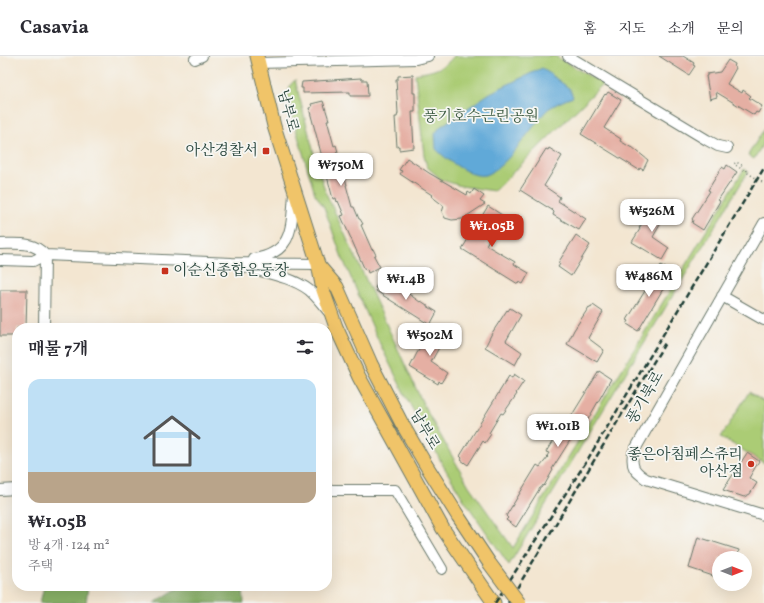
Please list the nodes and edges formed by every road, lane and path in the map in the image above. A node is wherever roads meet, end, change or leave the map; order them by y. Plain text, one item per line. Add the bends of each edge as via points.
1 (428, 56) edge
2 (568, 56) edge
3 (257, 60) edge
4 (727, 148) dead end
5 (742, 165) dead end
6 (764, 183) edge
7 (294, 192) junction
8 (764, 223) edge
9 (0, 244) edge
10 (45, 255) junction
11 (0, 260) edge
12 (232, 263) junction
13 (318, 264) junction
14 (722, 296) junction
15 (333, 319) junction
16 (764, 320) edge
17 (44, 323) edge
18 (0, 490) edge
19 (12, 490) edge
20 (332, 490) edge
21 (764, 514) edge
22 (442, 569) dead end
23 (494, 603) edge
24 (519, 603) edge

1 - 3 street via 416,59
2 - 4 street via 707,140
3 - 7 main road, 남부로
5 - 6 path, bridge via 736,162 734,164
7 - 12 street via 291,229 284,243 274,253 265,257
7 - 13 main road, 남부로
8 - 14 street, 풍기북로
9 - 10 street via 33,245
10 - 11 street via 33,261
10 - 12 street
10 - 17 street
12 - 13 street
12 - 15 street via 289,280 308,289
13 - 15 main road, 남부로 via 323,290
13 - 24 main road, 남부로, bridge via 337,287 371,364 426,465 490,564
14 - 16 street
14 - 21 street, 풍기북로 via 633,453 631,463 637,473 646,479
15 - 23 main road, 남부로 via 359,377 443,529
18 - 19 street
20 - 22 street via 395,490

